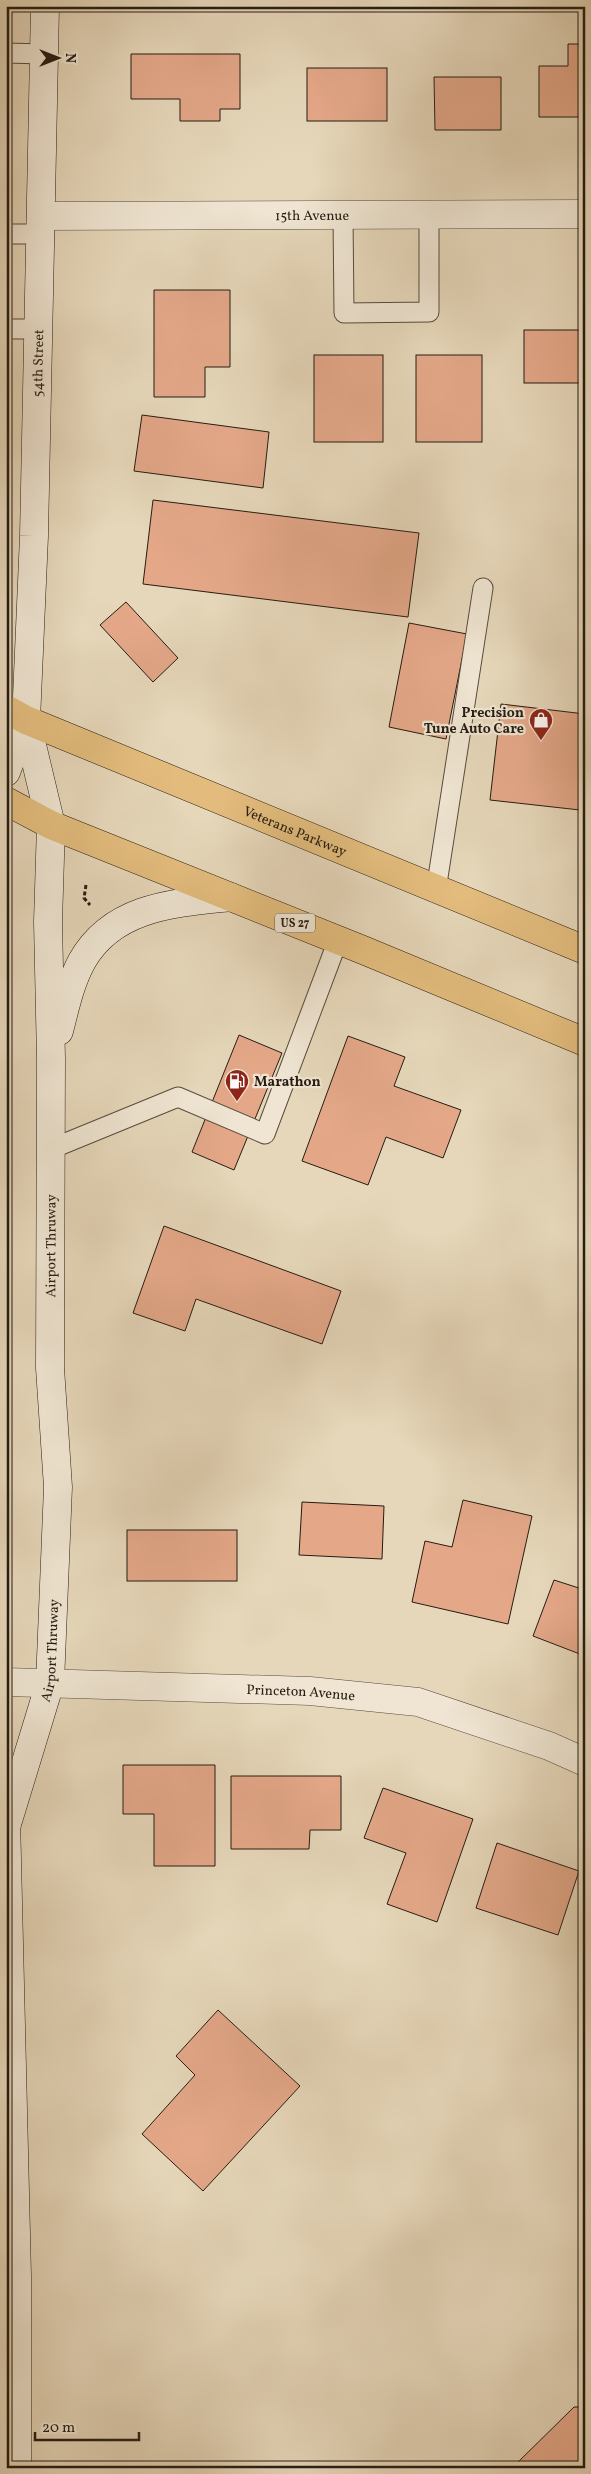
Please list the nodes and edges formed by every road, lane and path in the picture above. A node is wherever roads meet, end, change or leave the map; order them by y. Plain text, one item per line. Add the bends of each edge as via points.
1 (44, 6) edge
2 (6, 53) edge
3 (44, 54) junction
4 (585, 214) edge
5 (343, 215) junction
6 (429, 215) junction
7 (41, 225) junction
8 (6, 234) edge
9 (6, 329) edge
10 (39, 329) junction
11 (483, 588) dead end
12 (16, 714) edge
13 (6, 772) edge
14 (6, 801) edge
15 (51, 826) junction
16 (86, 885) dead end
17 (436, 890) junction
18 (231, 897) junction
19 (93, 909) dead end
20 (338, 940) junction
21 (585, 950) edge
22 (585, 1042) edge
23 (51, 1059) junction
24 (51, 1149) junction
25 (6, 1682) edge
26 (50, 1683) junction
27 (585, 1762) edge
28 (7, 1821) edge
29 (17, 2468) edge

1 - 3 main road, 54th Street
2 - 3 lane
3 - 7 main road, 54th Street
4 - 6 main road, 15th Avenue
5 - 6 main road, 15th Avenue
5 - 6 lane via 344,313 430,312
5 - 7 main road, 15th Avenue
7 - 8 lane
7 - 10 main road, 54th Street
9 - 10 lane
10 - 12 main road, 54th Street via 34,536
11 - 17 lane
12 - 13 main road
12 - 15 main road, Airport Thruway
12 - 17 main road, Veterans Parkway
14 - 15 main road, US 27
15 - 18 main road, US 27
15 - 23 main road, Airport Thruway via 48,922
16 - 19 path via 84,898
17 - 21 main road, Veterans Parkway
18 - 20 main road, US 27
18 - 23 main road via 151,908 113,926 96,942 72,982
20 - 22 main road, US 27
20 - 24 lane via 265,1134 178,1097
23 - 24 main road, Airport Thruway
24 - 26 main road, Airport Thruway via 50,1368 58,1487
25 - 26 main road, Princeton Avenue
26 - 27 main road, Princeton Avenue via 310,1691 418,1702 549,1746
26 - 28 main road, Airport Thruway
28 - 29 main road, Airport Thruway via 17,2276

